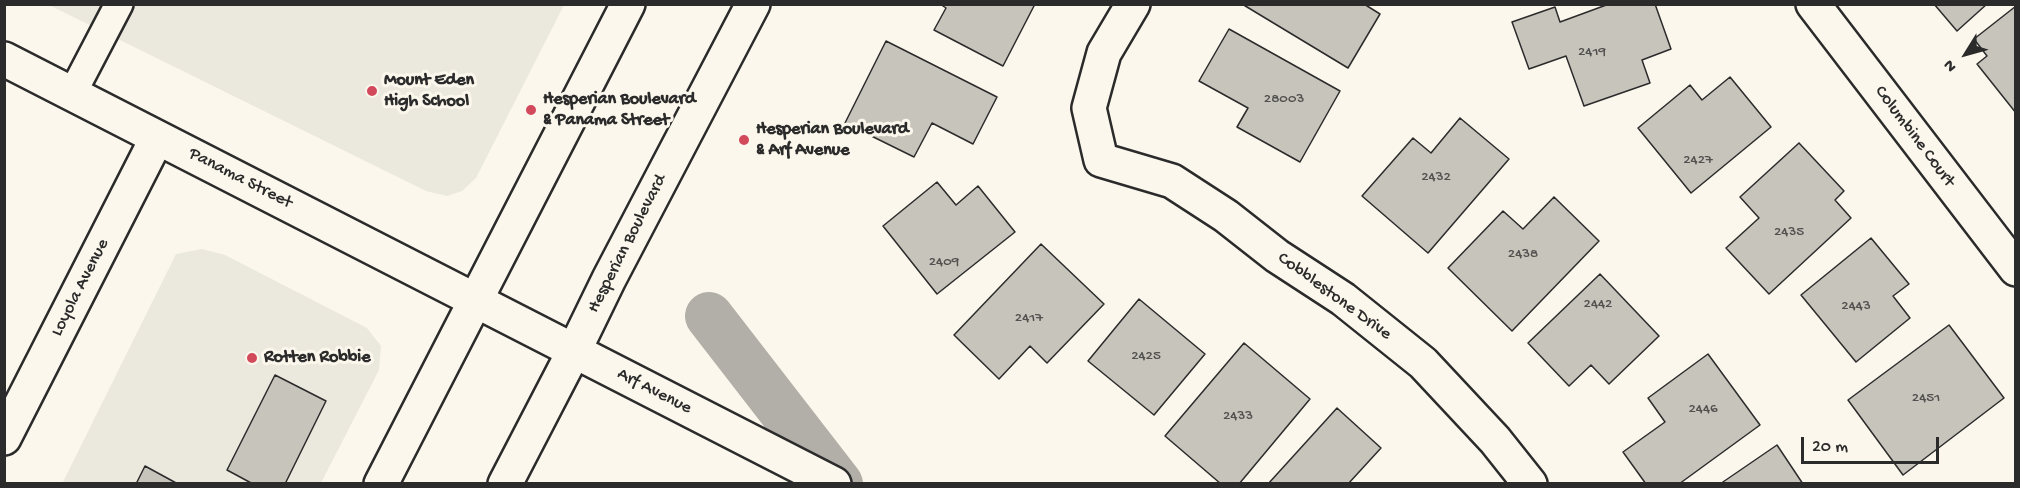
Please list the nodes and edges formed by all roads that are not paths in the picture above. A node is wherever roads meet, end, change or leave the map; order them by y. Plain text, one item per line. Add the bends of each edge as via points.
1 (119, 4) edge
2 (628, 4) edge
3 (753, 4) edge
4 (1133, 4) edge
5 (1813, 4) edge
6 (4, 59) edge
7 (72, 94) junction
8 (158, 138) junction
9 (2016, 269) edge
10 (475, 300) junction
11 (574, 351) junction
12 (4, 438) edge
13 (381, 483) edge
14 (505, 483) edge
15 (834, 483) edge
16 (1530, 483) edge

1 - 7 lane
2 - 10 street
3 - 11 street, Hesperian Boulevard
4 - 16 street, Cobblestone Drive via 1104,53 1089,108 1101,160 1172,181 1343,299 1423,363
5 - 9 street, Columbine Court
6 - 7 street, Panama Street
7 - 8 street, Panama Street
8 - 10 street, Panama Street
8 - 12 street, Loyola Avenue
10 - 11 street, Arf Avenue
10 - 13 street
11 - 14 street, Hesperian Boulevard
11 - 15 street, Arf Avenue

